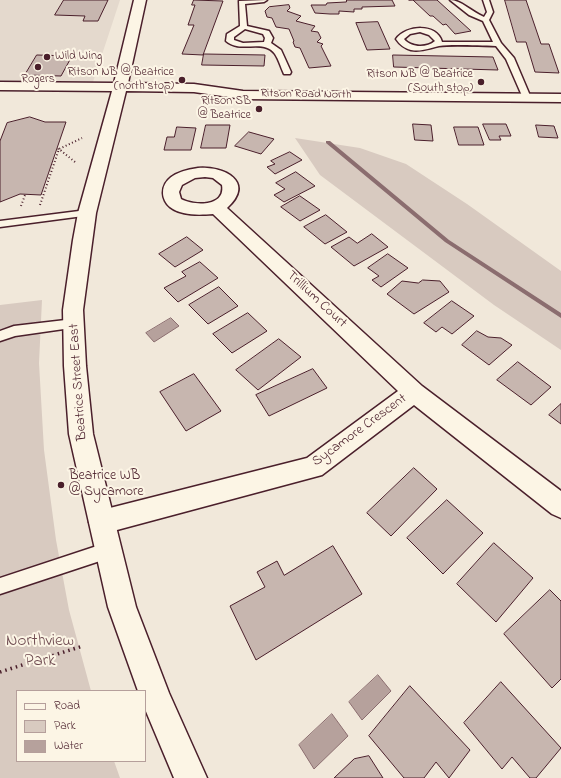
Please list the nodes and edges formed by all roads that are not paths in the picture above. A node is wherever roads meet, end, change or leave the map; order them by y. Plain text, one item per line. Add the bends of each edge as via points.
1 (140, 0) edge
2 (264, 0) edge
3 (453, 0) edge
4 (486, 0) edge
5 (486, 20) junction
6 (244, 27) junction
7 (267, 44) junction
8 (437, 44) junction
9 (498, 44) junction
10 (287, 72) dead end
11 (0, 86) edge
12 (243, 95) junction
13 (118, 97) junction
14 (527, 98) junction
15 (561, 98) edge
16 (192, 102) dead end
17 (217, 208) dead end
18 (87, 213) junction
19 (0, 224) edge
20 (74, 324) junction
21 (0, 336) edge
22 (414, 392) junction
23 (561, 506) edge
24 (105, 536) junction
25 (0, 586) edge
26 (191, 778) edge

1 - 13 street, Beatrice Street East
2 - 6 lane via 238,2
3 - 5 lane via 471,14
4 - 5 lane via 490,12
5 - 9 lane
6 - 7 lane via 266,33 269,38
6 - 7 lane via 230,36 230,41 247,46
7 - 10 lane via 278,52
8 - 8 lane via 438,38 424,31 405,33 400,39 414,48 428,48
8 - 9 lane
9 - 14 lane via 510,58
11 - 13 street, Ritson Road North
12 - 13 street, Ritson Road North via 194,88
12 - 14 street, Ritson Road North
12 - 16 street, Ritson Road North
13 - 18 street, Beatrice Street East
14 - 15 street, Ritson Road North
17 - 22 street, Trillium Court
18 - 19 lane
18 - 20 street, Beatrice Street East via 74,302
20 - 21 lane via 14,331
20 - 24 street, Beatrice Street East via 81,434
22 - 23 street, Sycamore Crescent
22 - 24 street, Sycamore Crescent via 313,467
24 - 25 lane
24 - 26 street, Beatrice Street East via 122,607 156,699

